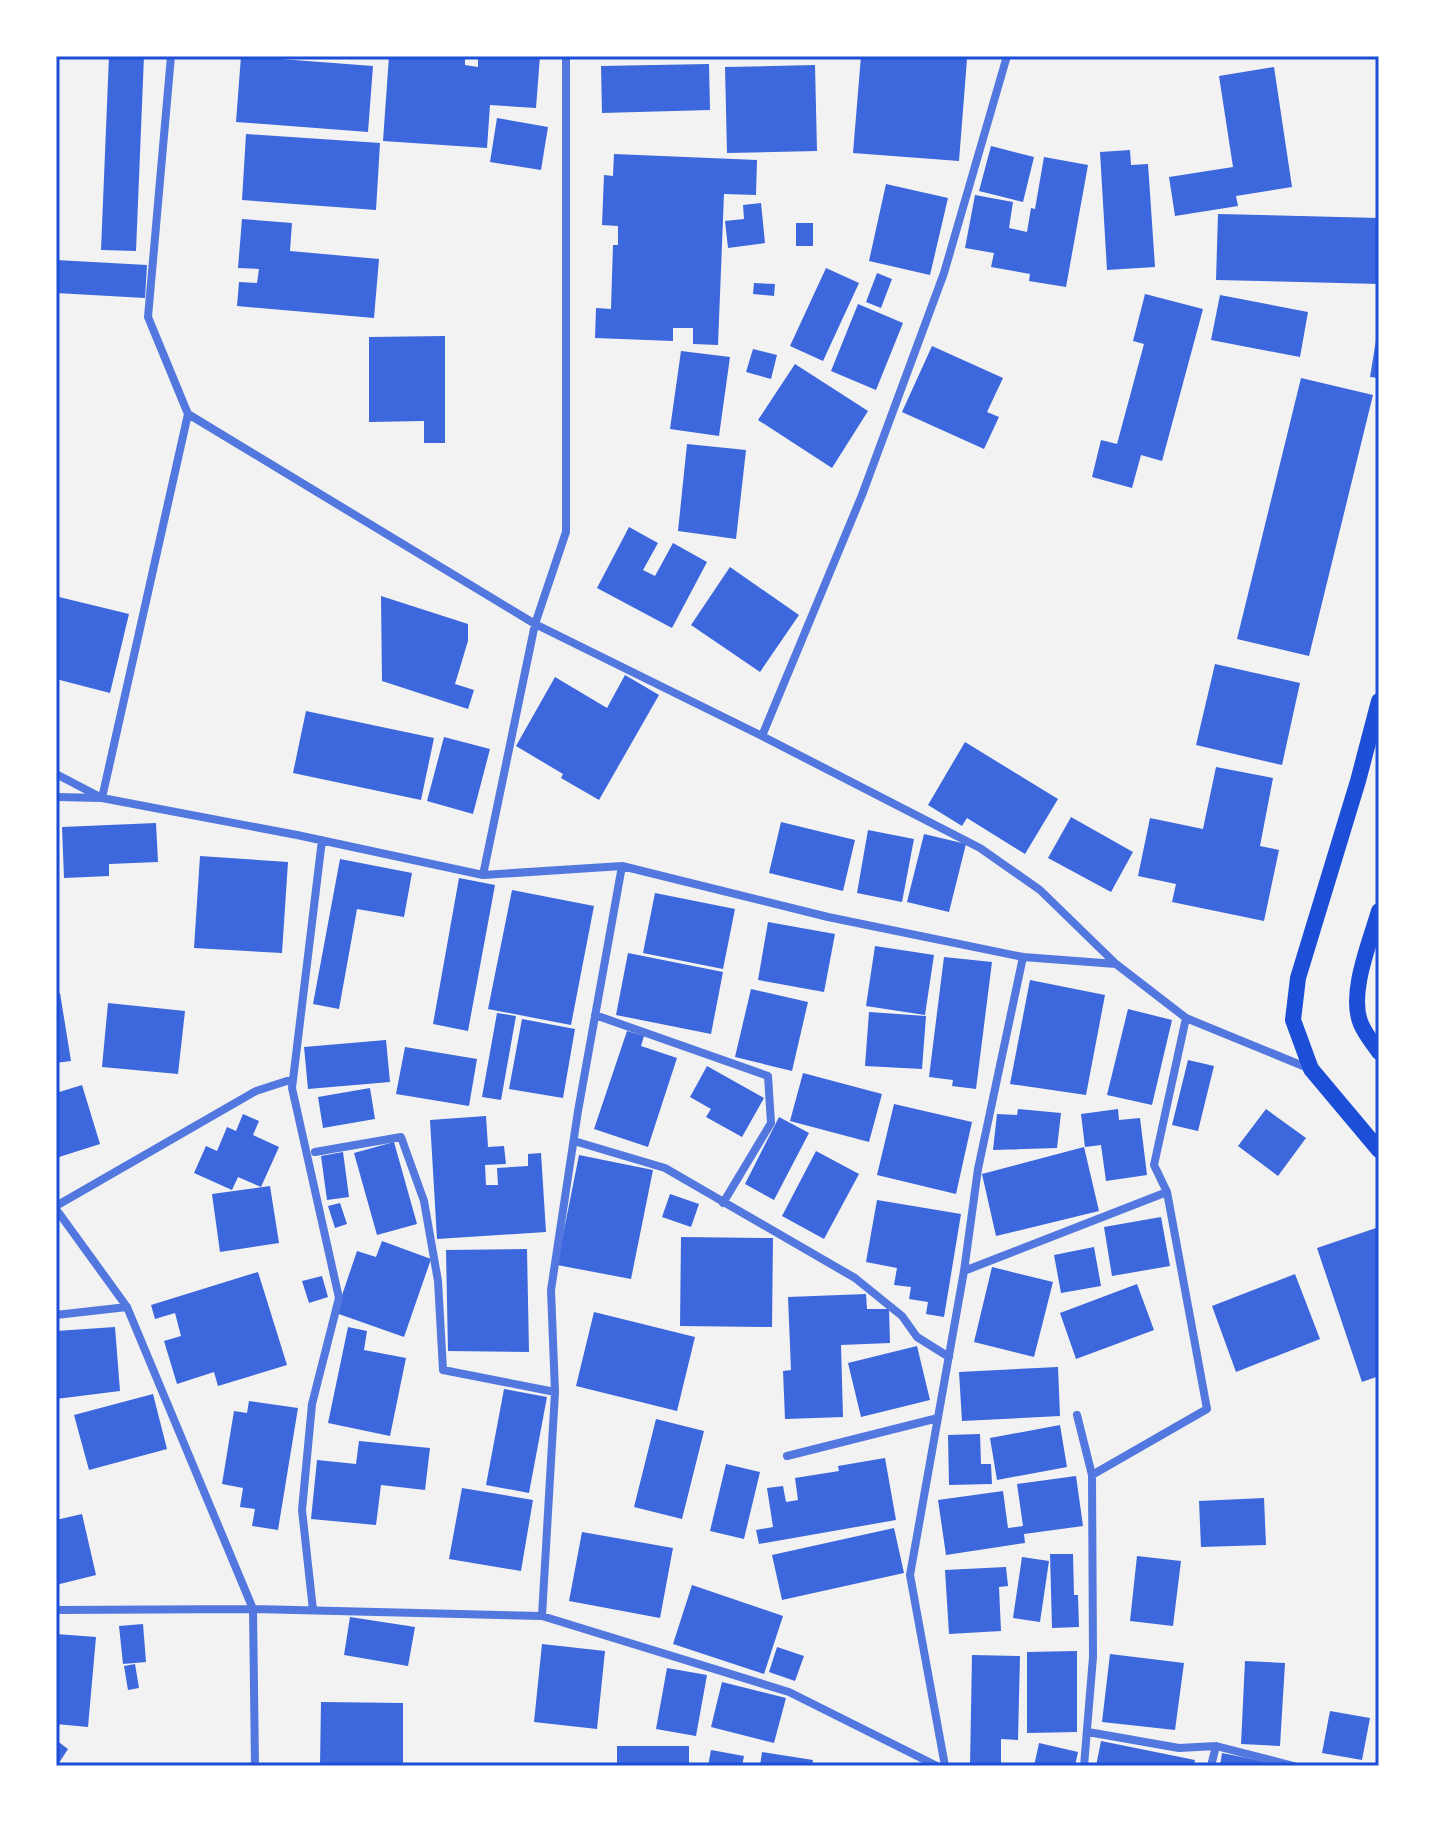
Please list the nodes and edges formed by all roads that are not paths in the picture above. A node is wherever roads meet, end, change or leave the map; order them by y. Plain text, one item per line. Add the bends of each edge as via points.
1 (171, 56) edge
2 (566, 56) edge
3 (1007, 56) edge
4 (188, 414) junction
5 (535, 624) junction
6 (1379, 701) edge
7 (762, 736) junction
8 (56, 774) edge
9 (56, 797) edge
10 (102, 798) junction
11 (322, 840) junction
12 (622, 866) junction
13 (483, 875) junction
14 (1379, 911) edge
15 (1023, 957) junction
16 (1116, 964) junction
17 (595, 1015) junction
18 (1186, 1018) junction
19 (1379, 1052) edge
20 (1311, 1069) junction
21 (293, 1079) junction
22 (574, 1141) junction
23 (1379, 1150) edge
24 (315, 1152) dead end
25 (1167, 1192) junction
26 (723, 1203) junction
27 (56, 1207) edge
28 (964, 1271) junction
29 (127, 1307) junction
30 (56, 1315) edge
31 (949, 1357) junction
32 (555, 1392) junction
33 (1077, 1415) dead end
34 (938, 1418) junction
35 (787, 1456) dead end
36 (1092, 1475) junction
37 (253, 1609) junction
38 (56, 1610) edge
39 (313, 1610) junction
40 (542, 1616) junction
41 (1088, 1732) junction
42 (1216, 1746) junction
43 (255, 1766) edge
44 (937, 1766) edge
45 (945, 1766) edge
46 (1084, 1766) edge
47 (1211, 1766) edge
48 (1294, 1766) edge

1 - 4 street via 148,317
2 - 5 street via 566,532
3 - 7 street via 944,273 862,495
4 - 5 street
4 - 10 street
5 - 7 street
5 - 13 street
6 - 20 main road via 1298,978 1293,1020
7 - 16 street via 980,848 1040,890
8 - 10 street
9 - 10 street
10 - 11 street
11 - 13 street
11 - 21 street
12 - 13 street
12 - 15 street via 828,917
12 - 17 street
14 - 19 main road via 1356,1006 1361,1025
15 - 16 street
15 - 28 street via 978,1169
16 - 18 street
17 - 22 street
17 - 26 street via 768,1076 771,1123
18 - 20 street
18 - 25 street via 1154,1165
20 - 23 main road
21 - 27 street via 256,1091
21 - 39 street via 339,1298 312,1404 302,1510
22 - 26 street via 665,1168
22 - 32 street via 551,1290
24 - 32 street via 401,1137 424,1201 438,1281 443,1370
25 - 28 street
25 - 36 street via 1207,1409
26 - 31 street via 855,1278 902,1316 917,1337
27 - 29 street
28 - 31 street
29 - 30 street
29 - 37 street
31 - 34 street
32 - 40 street
33 - 36 street
34 - 35 street
34 - 45 street via 910,1575
36 - 41 street
37 - 38 street
37 - 39 street
37 - 43 street
39 - 40 street
40 - 44 street via 789,1692
41 - 42 street via 1179,1748
41 - 46 street
42 - 47 street
42 - 48 street

